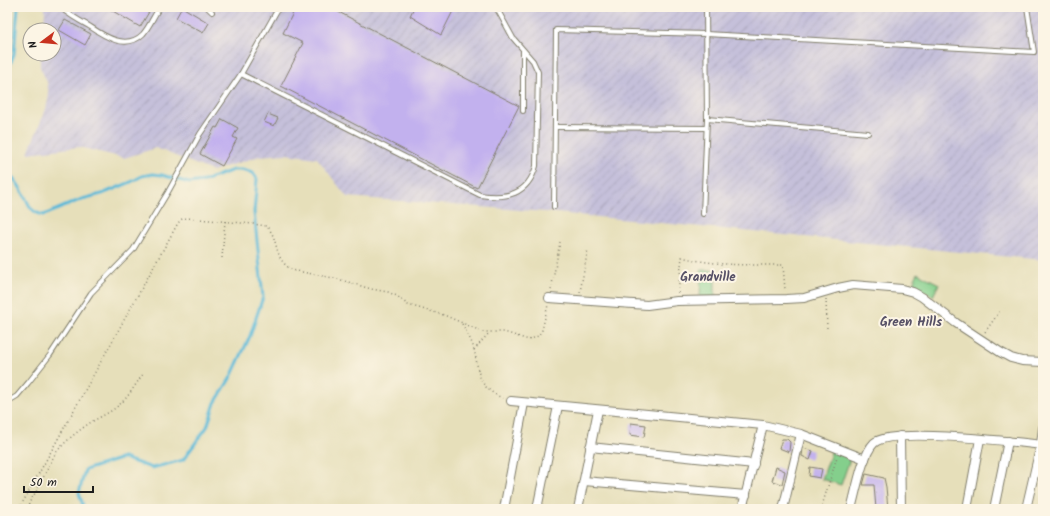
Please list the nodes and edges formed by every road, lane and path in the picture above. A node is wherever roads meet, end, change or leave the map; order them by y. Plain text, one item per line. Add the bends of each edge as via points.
1 (60, 7) edge
2 (160, 7) edge
3 (206, 7) edge
4 (279, 7) edge
5 (496, 7) edge
6 (706, 7) edge
7 (1027, 7) edge
8 (212, 12) dead end
9 (706, 34) junction
10 (523, 50) junction
11 (241, 74) junction
12 (523, 111) dead end
13 (707, 119) junction
14 (555, 127) junction
15 (706, 128) junction
16 (868, 133) dead end
17 (554, 207) dead end
18 (704, 214) dead end
19 (225, 221) junction
20 (560, 242) dead end
21 (588, 249) dead end
22 (222, 258) dead end
23 (826, 292) junction
24 (549, 298) junction
25 (578, 299) junction
26 (786, 300) junction
27 (677, 301) junction
28 (1000, 311) dead end
29 (462, 323) junction
30 (827, 330) dead end
31 (489, 332) junction
32 (981, 339) junction
33 (474, 350) junction
34 (1043, 362) edge
35 (144, 373) dead end
36 (7, 402) edge
37 (511, 402) joint
38 (524, 403) junction
39 (558, 406) junction
40 (598, 410) junction
41 (763, 425) junction
42 (1043, 428) edge
43 (800, 434) junction
44 (900, 436) junction
45 (980, 439) junction
46 (1008, 441) junction
47 (1042, 444) edge
48 (54, 445) junction
49 (590, 446) junction
50 (59, 449) junction
51 (838, 452) dead end
52 (865, 459) junction
53 (754, 464) junction
54 (49, 467) junction
55 (42, 468) junction
56 (584, 480) junction
57 (746, 495) junction
58 (19, 509) edge
59 (28, 509) edge
60 (504, 509) edge
61 (537, 509) edge
62 (578, 509) edge
63 (742, 509) edge
64 (783, 509) edge
65 (821, 509) edge
66 (851, 509) edge
67 (901, 509) edge
68 (968, 509) edge
69 (994, 509) edge
70 (1026, 509) edge

1 - 2 lane via 67,14 108,38 128,41 143,34
3 - 8 lane
4 - 11 lane
5 - 10 lane via 513,38
6 - 9 lane
7 - 9 lane via 1034,52
9 - 13 lane
9 - 14 lane via 556,30
10 - 11 lane via 538,72 536,166 528,184 507,196 480,195
10 - 12 lane
11 - 36 lane via 207,124 133,250 91,293 50,355 17,396
13 - 15 lane
13 - 16 lane
14 - 15 lane
14 - 17 lane
15 - 18 lane
19 - 22 path
19 - 29 path via 266,226 271,232 281,260 292,270 388,292 408,305
19 - 48 path via 187,218 178,222
20 - 24 path
21 - 25 path
23 - 26 street
23 - 30 path
23 - 32 street via 853,285 913,292 931,302 956,323
24 - 25 street
24 - 31 path via 542,330 533,339 504,332
25 - 27 street via 647,305
26 - 27 street
26 - 27 path via 783,265 717,264 682,257
28 - 32 path
29 - 31 path
29 - 33 path
31 - 33 path
32 - 34 street via 1011,358
33 - 37 path via 479,378 483,385 493,394
35 - 50 path via 121,404 71,436
37 - 38 street
38 - 39 street
38 - 60 street
39 - 40 street
39 - 61 street
40 - 41 street
40 - 49 street
41 - 43 street
41 - 53 street
42 - 47 street
43 - 52 street
43 - 64 street
44 - 45 street
44 - 52 street via 875,442
44 - 67 street
45 - 46 street
45 - 68 street
46 - 47 street
46 - 69 street
47 - 70 street
48 - 50 path
48 - 55 path
49 - 53 street
49 - 56 street
50 - 54 path
51 - 65 path
52 - 66 street
53 - 57 street
54 - 55 path
54 - 59 path
55 - 58 path
56 - 57 street
56 - 62 street
57 - 63 street

